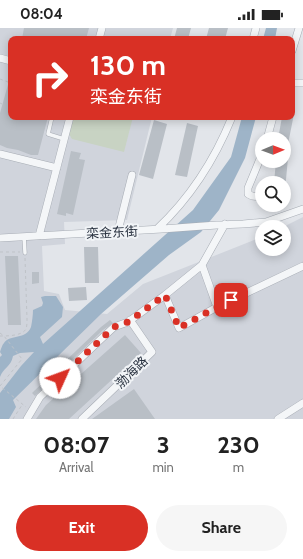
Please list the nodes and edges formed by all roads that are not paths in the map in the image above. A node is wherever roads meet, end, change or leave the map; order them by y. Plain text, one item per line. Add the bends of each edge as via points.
1 (299, 28) edge
2 (295, 41) edge
3 (51, 120) edge
4 (69, 120) edge
5 (231, 120) edge
6 (272, 120) edge
7 (269, 132) edge
8 (64, 139) junction
9 (0, 154) edge
10 (56, 168) junction
11 (256, 168) edge
12 (132, 175) dead end
13 (255, 196) edge
14 (303, 208) edge
15 (221, 225) junction
16 (160, 229) junction
17 (118, 231) junction
18 (24, 236) junction
19 (39, 236) junction
20 (0, 238) edge
21 (25, 252) road end
22 (202, 265) junction
23 (303, 266) edge
24 (165, 295) junction
25 (217, 307) junction
26 (130, 320) junction
27 (303, 403) edge
28 (27, 419) edge
29 (82, 419) edge
30 (278, 419) edge

1 - 2 street
3 - 8 lane via 48,134
4 - 8 street
5 - 16 street via 200,178
6 - 7 street
8 - 10 street
9 - 10 street
10 - 19 street
11 - 13 street via 248,188 248,194
12 - 17 street
14 - 15 street, 栾金东街 via 266,222
15 - 16 street, 栾金东街
15 - 22 street
16 - 17 street, 栾金东街
17 - 19 street, 栾金东街
18 - 19 street, 栾金东街
18 - 20 street, 栾金东街
18 - 21 lane
22 - 24 street
22 - 25 street
23 - 25 street
24 - 25 street via 179,328
24 - 26 street
26 - 28 street via 114,327 45,391
26 - 29 street, 渤海路 via 152,352
27 - 30 street

